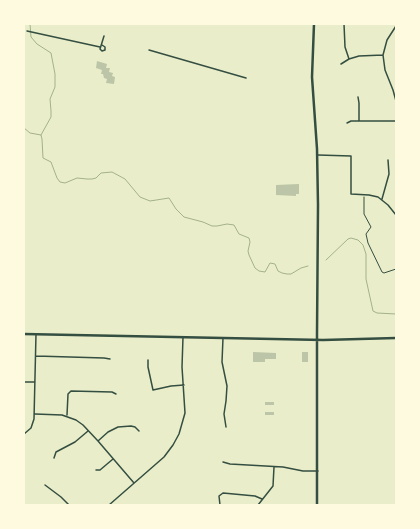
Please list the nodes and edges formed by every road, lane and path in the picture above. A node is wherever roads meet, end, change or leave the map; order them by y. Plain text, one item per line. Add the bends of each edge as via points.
1 (314, 24) edge
2 (344, 24) edge
3 (393, 24) edge
4 (396, 26) edge
5 (27, 31) dead end
6 (104, 36) dead end
7 (150, 50) dead end
8 (383, 55) junction
9 (349, 58) junction
10 (341, 64) dead end
11 (246, 78) dead end
12 (358, 97) dead end
13 (396, 101) edge
14 (359, 121) junction
15 (346, 122) dead end
16 (396, 122) edge
17 (318, 156) junction
18 (388, 160) dead end
19 (364, 195) junction
20 (382, 200) junction
21 (396, 215) edge
22 (396, 269) edge
23 (24, 334) edge
24 (36, 334) junction
25 (183, 337) junction
26 (223, 338) junction
27 (396, 338) edge
28 (317, 340) junction
29 (36, 356) junction
30 (110, 359) dead end
31 (148, 360) dead end
32 (24, 382) edge
33 (35, 382) junction
34 (184, 385) junction
35 (116, 394) dead end
36 (35, 414) junction
37 (67, 416) junction
38 (226, 426) dead end
39 (88, 431) junction
40 (139, 431) dead end
41 (24, 434) edge
42 (98, 442) junction
43 (54, 458) dead end
44 (113, 459) junction
45 (223, 462) dead end
46 (274, 466) junction
47 (96, 470) dead end
48 (318, 471) junction
49 (135, 483) junction
50 (45, 485) dead end
51 (262, 499) junction
52 (69, 505) edge
53 (109, 505) edge
54 (220, 505) edge
55 (258, 505) edge
56 (318, 505) edge

1 - 17 main road via 312,77
2 - 9 street via 345,47
3 - 4 street
4 - 8 street via 387,40
5 - 6 street via 101,46
7 - 11 street
8 - 9 street
8 - 13 street via 385,70
9 - 10 street
12 - 14 street
14 - 15 street
14 - 16 street
17 - 19 street via 351,156 351,194
17 - 28 main road
18 - 20 street via 389,174
19 - 20 street
19 - 22 path via 364,214 371,226 366,234 368,243 382,272
20 - 21 street
23 - 24 main road
24 - 25 main road
24 - 29 street
25 - 26 main road
25 - 34 street
26 - 28 main road
26 - 38 street via 222,362 227,386 224,414
27 - 28 main road
28 - 48 main road
29 - 30 street
29 - 33 street
31 - 34 street via 153,390
32 - 33 street
33 - 36 street
34 - 49 street via 185,413 177,439 164,457
35 - 37 street via 71,391
36 - 37 street
36 - 41 street via 33,425
37 - 39 street
39 - 42 street
39 - 43 street via 75,442 56,452
40 - 42 street via 135,427 121,426 108,432
42 - 44 street
44 - 47 street via 100,470
44 - 49 street
45 - 46 street
46 - 48 street
46 - 51 street via 273,486
48 - 56 main road
49 - 53 street
50 - 52 street
51 - 54 street via 222,493 219,496
51 - 55 street

